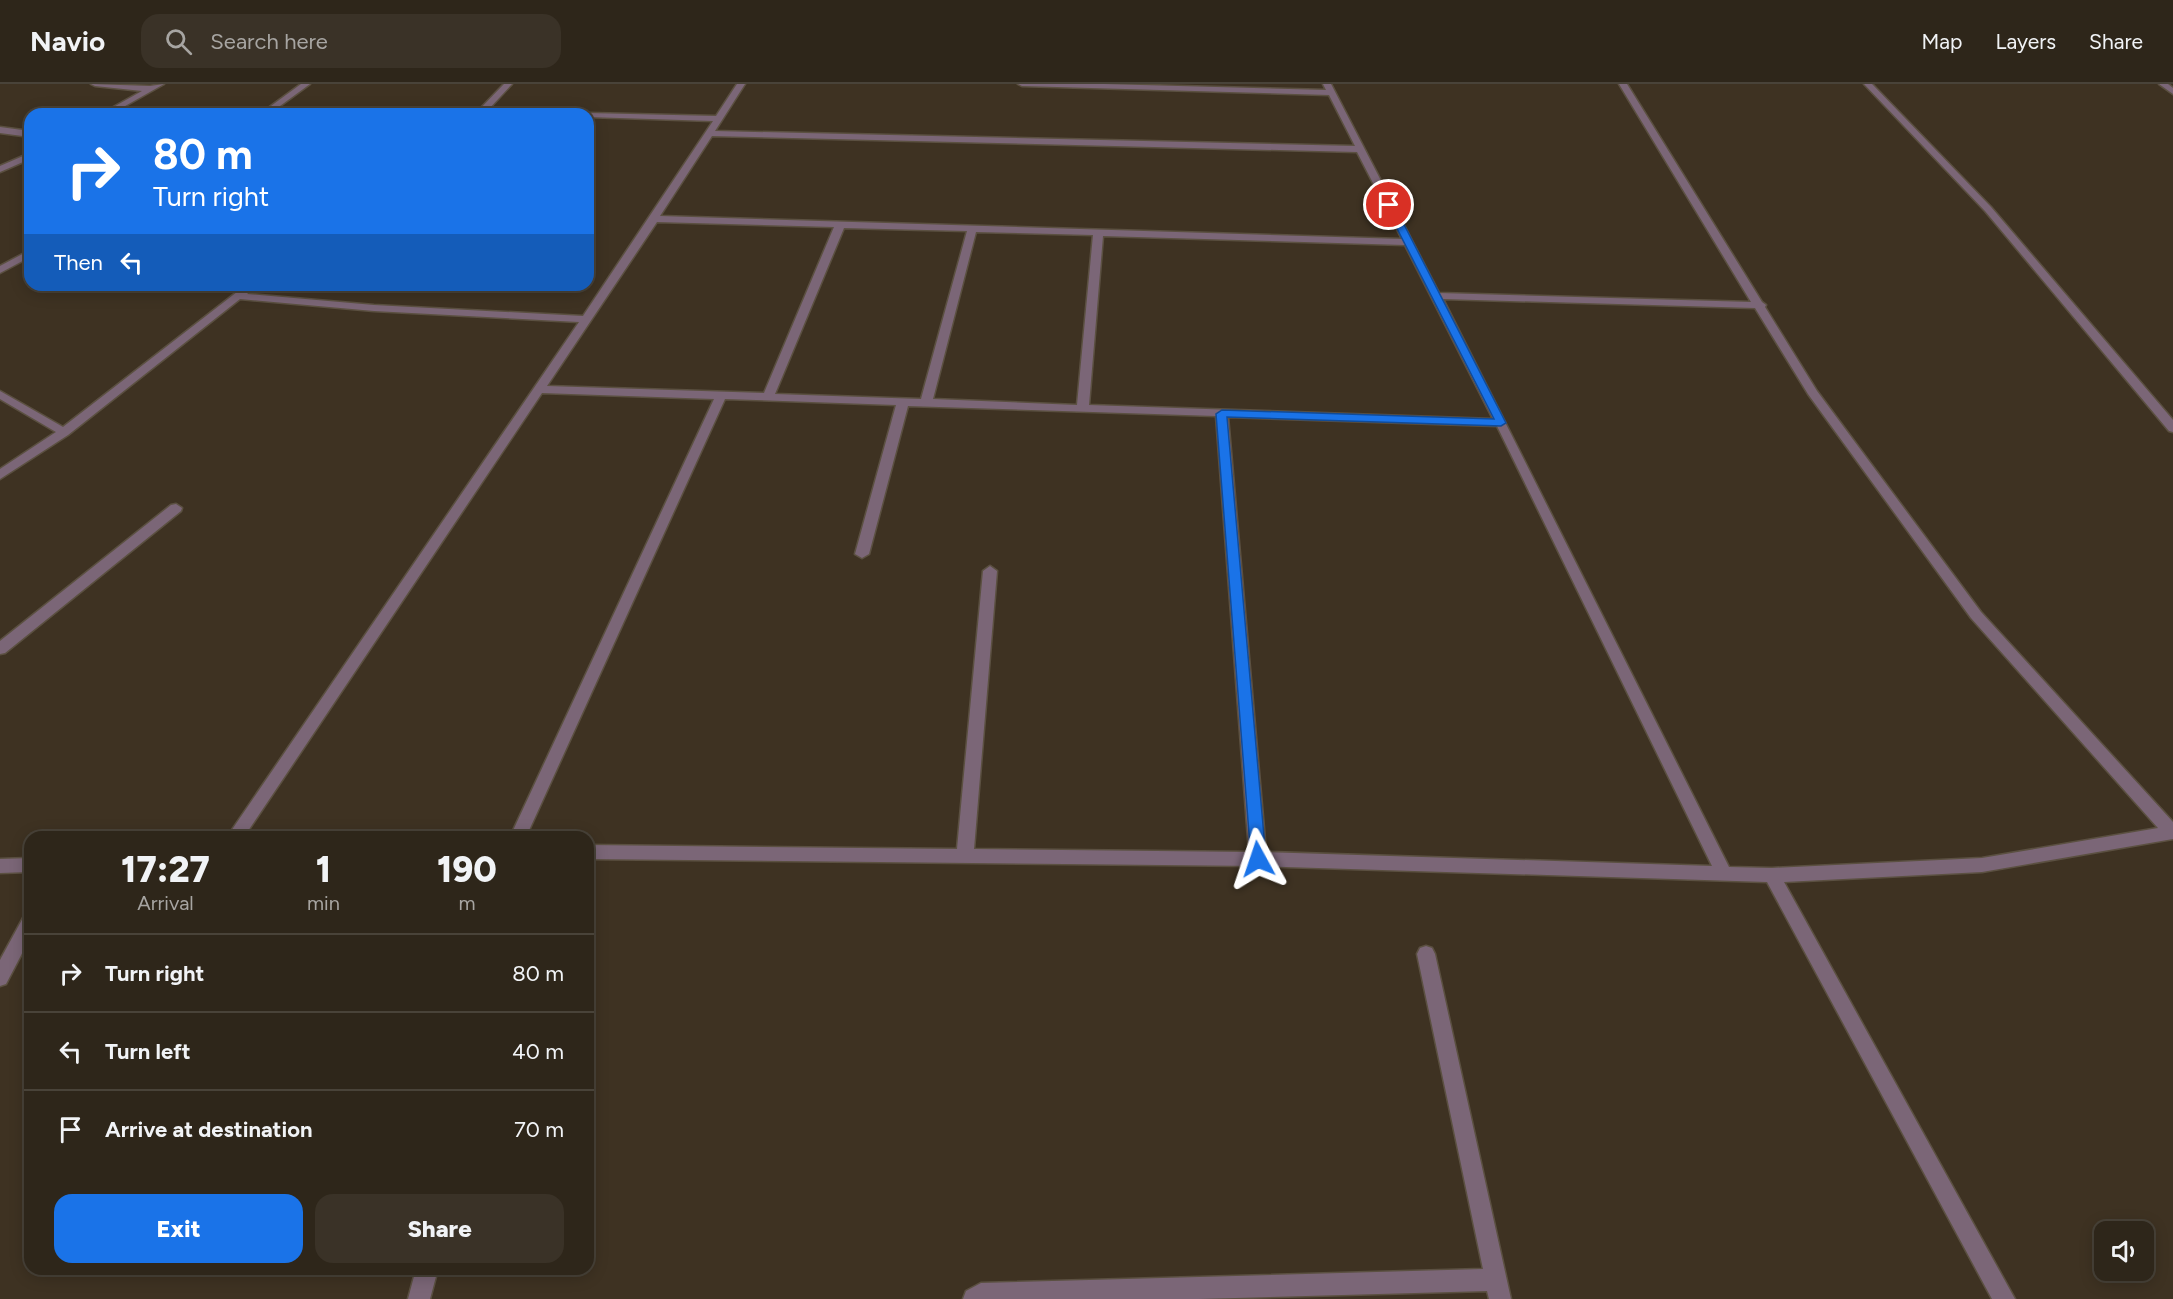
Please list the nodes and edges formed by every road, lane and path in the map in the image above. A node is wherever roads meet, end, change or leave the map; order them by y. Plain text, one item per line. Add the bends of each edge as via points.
1 (95, 84) edge
2 (160, 84) edge
3 (306, 84) edge
4 (508, 84) edge
5 (741, 84) edge
6 (1022, 84) edge
7 (1623, 84) edge
8 (1868, 84) edge
9 (2163, 84) edge
10 (1329, 88) edge
11 (152, 89) junction
12 (2173, 92) edge
13 (116, 108) edge
14 (272, 108) edge
15 (485, 108) edge
16 (594, 116) edge
17 (720, 119) junction
18 (0, 130) edge
19 (24, 133) edge
20 (709, 133) junction
21 (1360, 149) junction
22 (24, 159) edge
23 (0, 169) edge
24 (654, 219) junction
25 (840, 225) junction
26 (972, 229) junction
27 (1098, 233) junction
28 (1409, 243) junction
29 (24, 256) edge
30 (0, 270) edge
31 (244, 291) edge
32 (237, 296) junction
33 (1436, 296) junction
34 (1761, 305) junction
35 (587, 319) junction
36 (539, 389) junction
37 (0, 394) edge
38 (721, 395) junction
39 (768, 397) junction
40 (903, 402) junction
41 (926, 403) junction
42 (1083, 408) junction
43 (1222, 414) junction
44 (1501, 423) junction
45 (2173, 428) edge
46 (64, 432) junction
47 (0, 475) edge
48 (176, 508) dead end
49 (862, 554) dead end
50 (990, 571) dead end
51 (0, 649) edge
52 (239, 831) edge
53 (521, 831) edge
54 (2173, 832) edge
55 (594, 852) edge
56 (965, 854) junction
57 (1258, 859) junction
58 (24, 865) edge
59 (0, 866) edge
60 (1724, 874) junction
61 (1772, 875) junction
62 (24, 932) edge
63 (1426, 954) dead end
64 (0, 978) edge
65 (426, 1275) edge
66 (1498, 1289) edge
67 (419, 1299) edge
68 (974, 1299) edge
69 (2004, 1299) edge

1 - 11 street
2 - 11 street
3 - 14 street
4 - 15 street
5 - 17 street
6 - 10 street
7 - 34 street
8 - 45 street via 1988,209
9 - 12 street
10 - 21 street
11 - 13 street
16 - 17 street
17 - 20 street
18 - 19 street
20 - 21 street
20 - 24 street
21 - 28 street
22 - 23 street
24 - 25 street
24 - 35 street
25 - 26 street
25 - 39 street
26 - 27 street
26 - 41 street
27 - 28 street
27 - 42 street
28 - 33 street
29 - 30 street
31 - 32 street
32 - 35 street
32 - 46 street
33 - 34 street
33 - 44 street
34 - 54 street via 1812,392 1976,615
35 - 36 street
36 - 38 street
36 - 52 street
37 - 46 street
38 - 39 street
38 - 53 street
39 - 40 street
40 - 41 street
40 - 49 street
41 - 42 street
42 - 43 street
43 - 44 street
43 - 57 street
44 - 60 street
46 - 47 street
48 - 51 street
50 - 56 street
54 - 61 street via 1982,865
55 - 56 street
56 - 57 street
57 - 60 street
58 - 59 street
60 - 61 street
61 - 69 street
62 - 64 street
63 - 66 street
65 - 67 street
66 - 68 street via 981,1294

